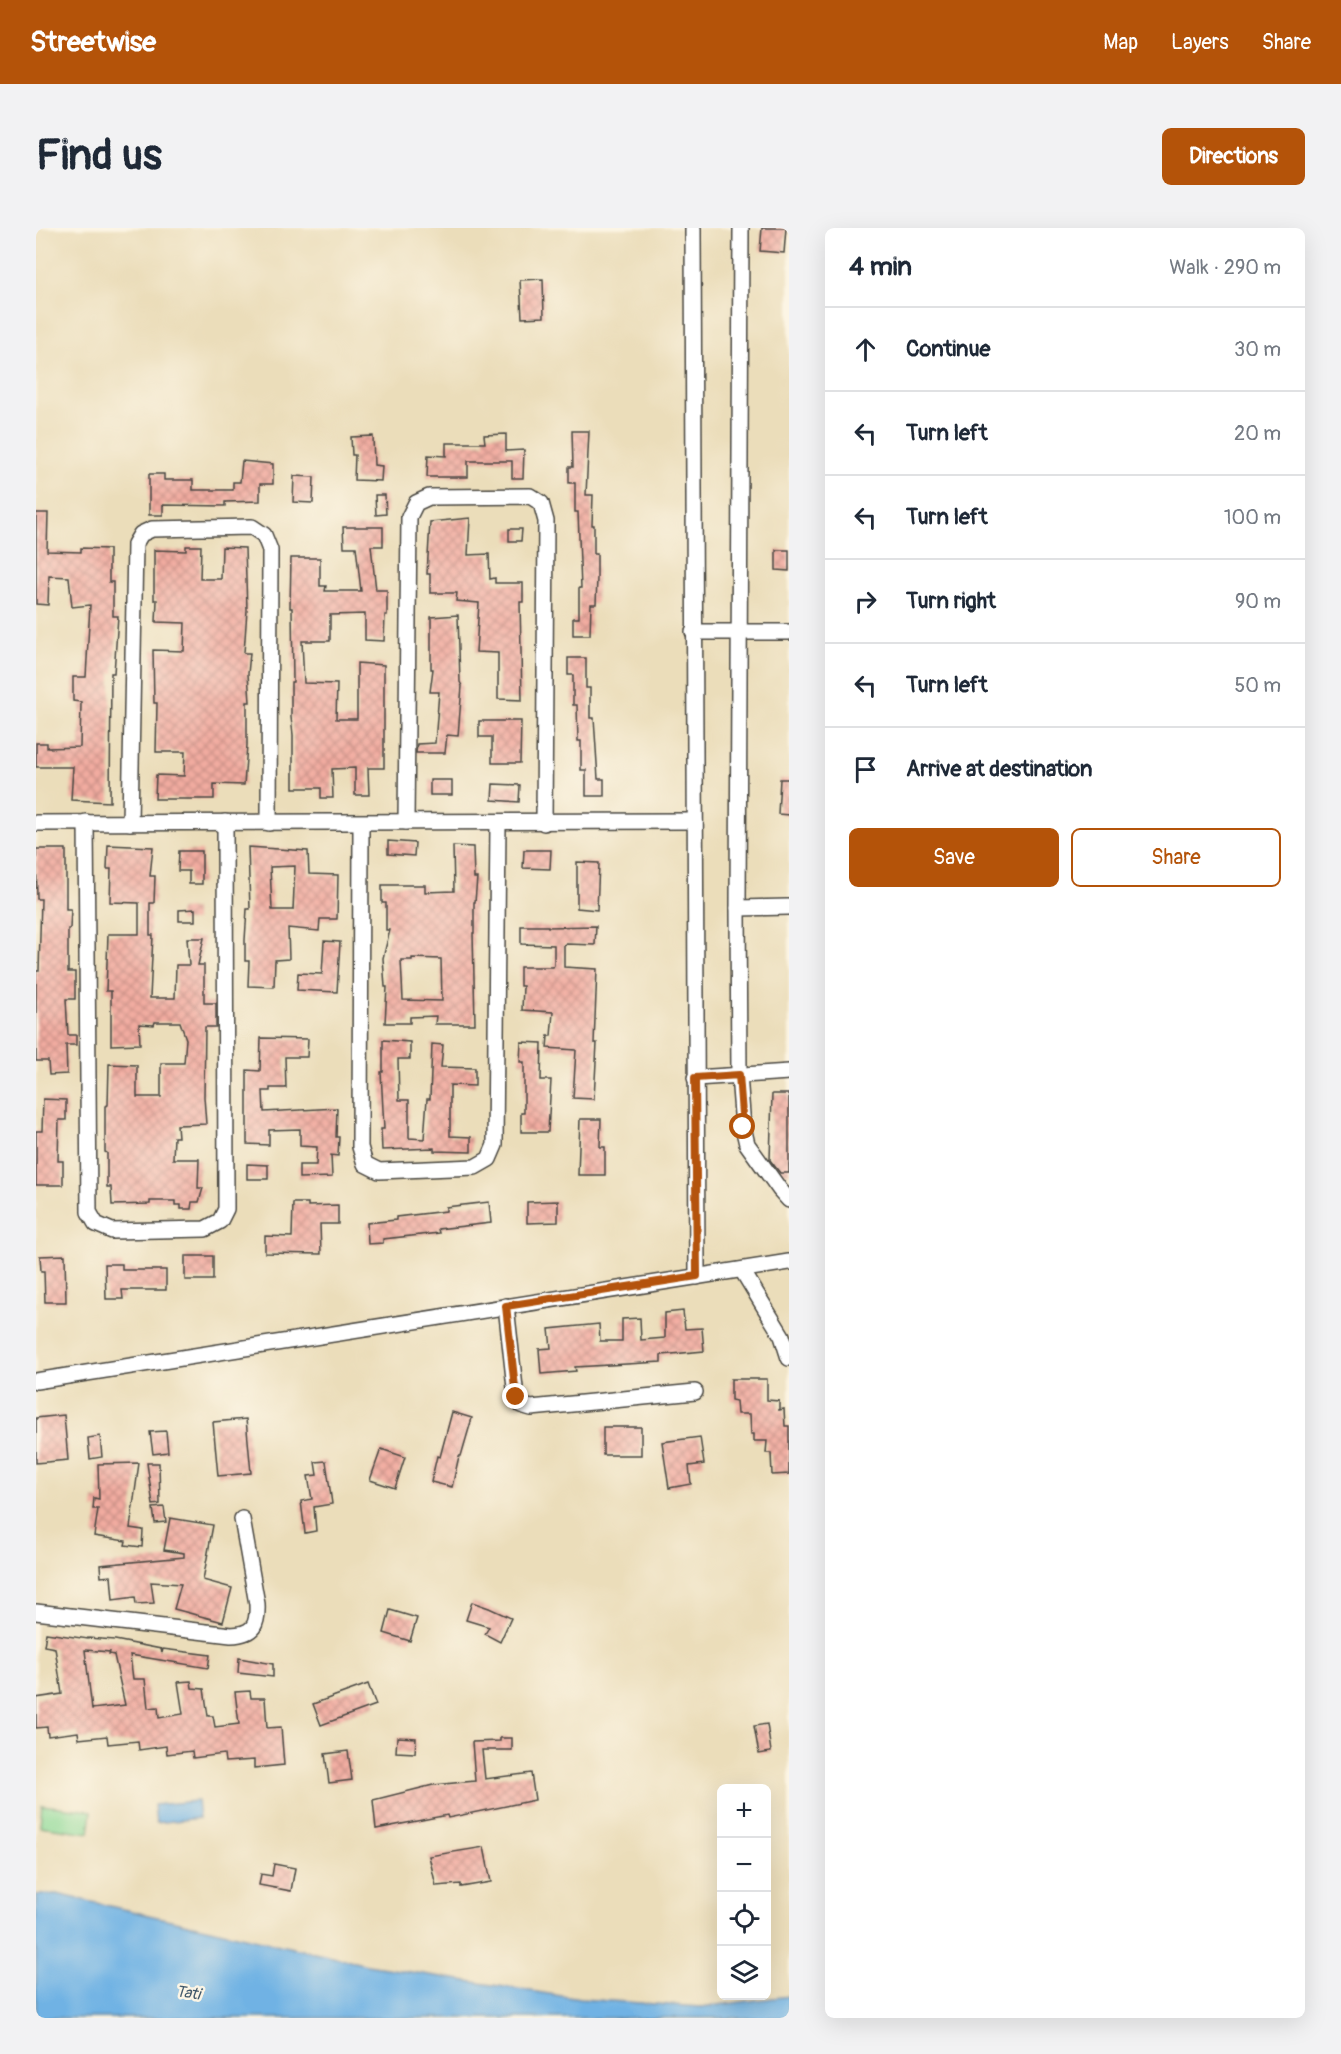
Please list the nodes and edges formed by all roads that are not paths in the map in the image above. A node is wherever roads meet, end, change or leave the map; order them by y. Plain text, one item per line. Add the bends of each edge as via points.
1 (693, 228) edge
2 (741, 228) edge
3 (693, 632) junction
4 (740, 632) junction
5 (789, 632) edge
6 (695, 821) junction
7 (86, 822) junction
8 (225, 822) junction
9 (406, 822) junction
10 (36, 823) edge
11 (130, 823) junction
12 (269, 823) junction
13 (361, 823) junction
14 (498, 823) junction
15 (544, 823) junction
16 (789, 907) edge
17 (738, 908) junction
18 (789, 1072) edge
19 (739, 1075) junction
20 (695, 1078) junction
21 (789, 1200) edge
22 (789, 1262) edge
23 (742, 1270) junction
24 (697, 1276) junction
25 (506, 1306) junction
26 (786, 1337) edge
27 (789, 1358) edge
28 (36, 1381) edge
29 (695, 1392) dead end
30 (242, 1519) dead end
31 (36, 1612) edge

1 - 3 street
2 - 4 street
3 - 4 street
3 - 6 street
4 - 5 street
4 - 17 street
6 - 15 street
6 - 20 street
7 - 8 street via 89,1212 96,1224 112,1231 205,1229 220,1221 226,1209
7 - 10 street
7 - 11 street
8 - 11 street
8 - 12 street
9 - 13 street
9 - 14 street
9 - 15 street via 409,517 416,503 429,498 530,496 541,503 546,521
11 - 12 street via 135,544 141,534 152,529 252,527 264,535 270,550
12 - 13 street
13 - 14 street via 360,1147 365,1164 379,1172 475,1167 489,1159 495,1145
14 - 15 street
16 - 17 street
17 - 19 street
18 - 19 street
19 - 20 street
19 - 21 street via 747,1144
20 - 24 street
22 - 23 street
23 - 24 street
23 - 26 street
24 - 25 street
25 - 28 street
25 - 29 street via 516,1397 521,1405 531,1408
26 - 27 street
30 - 31 street via 258,1616 248,1632 231,1635

